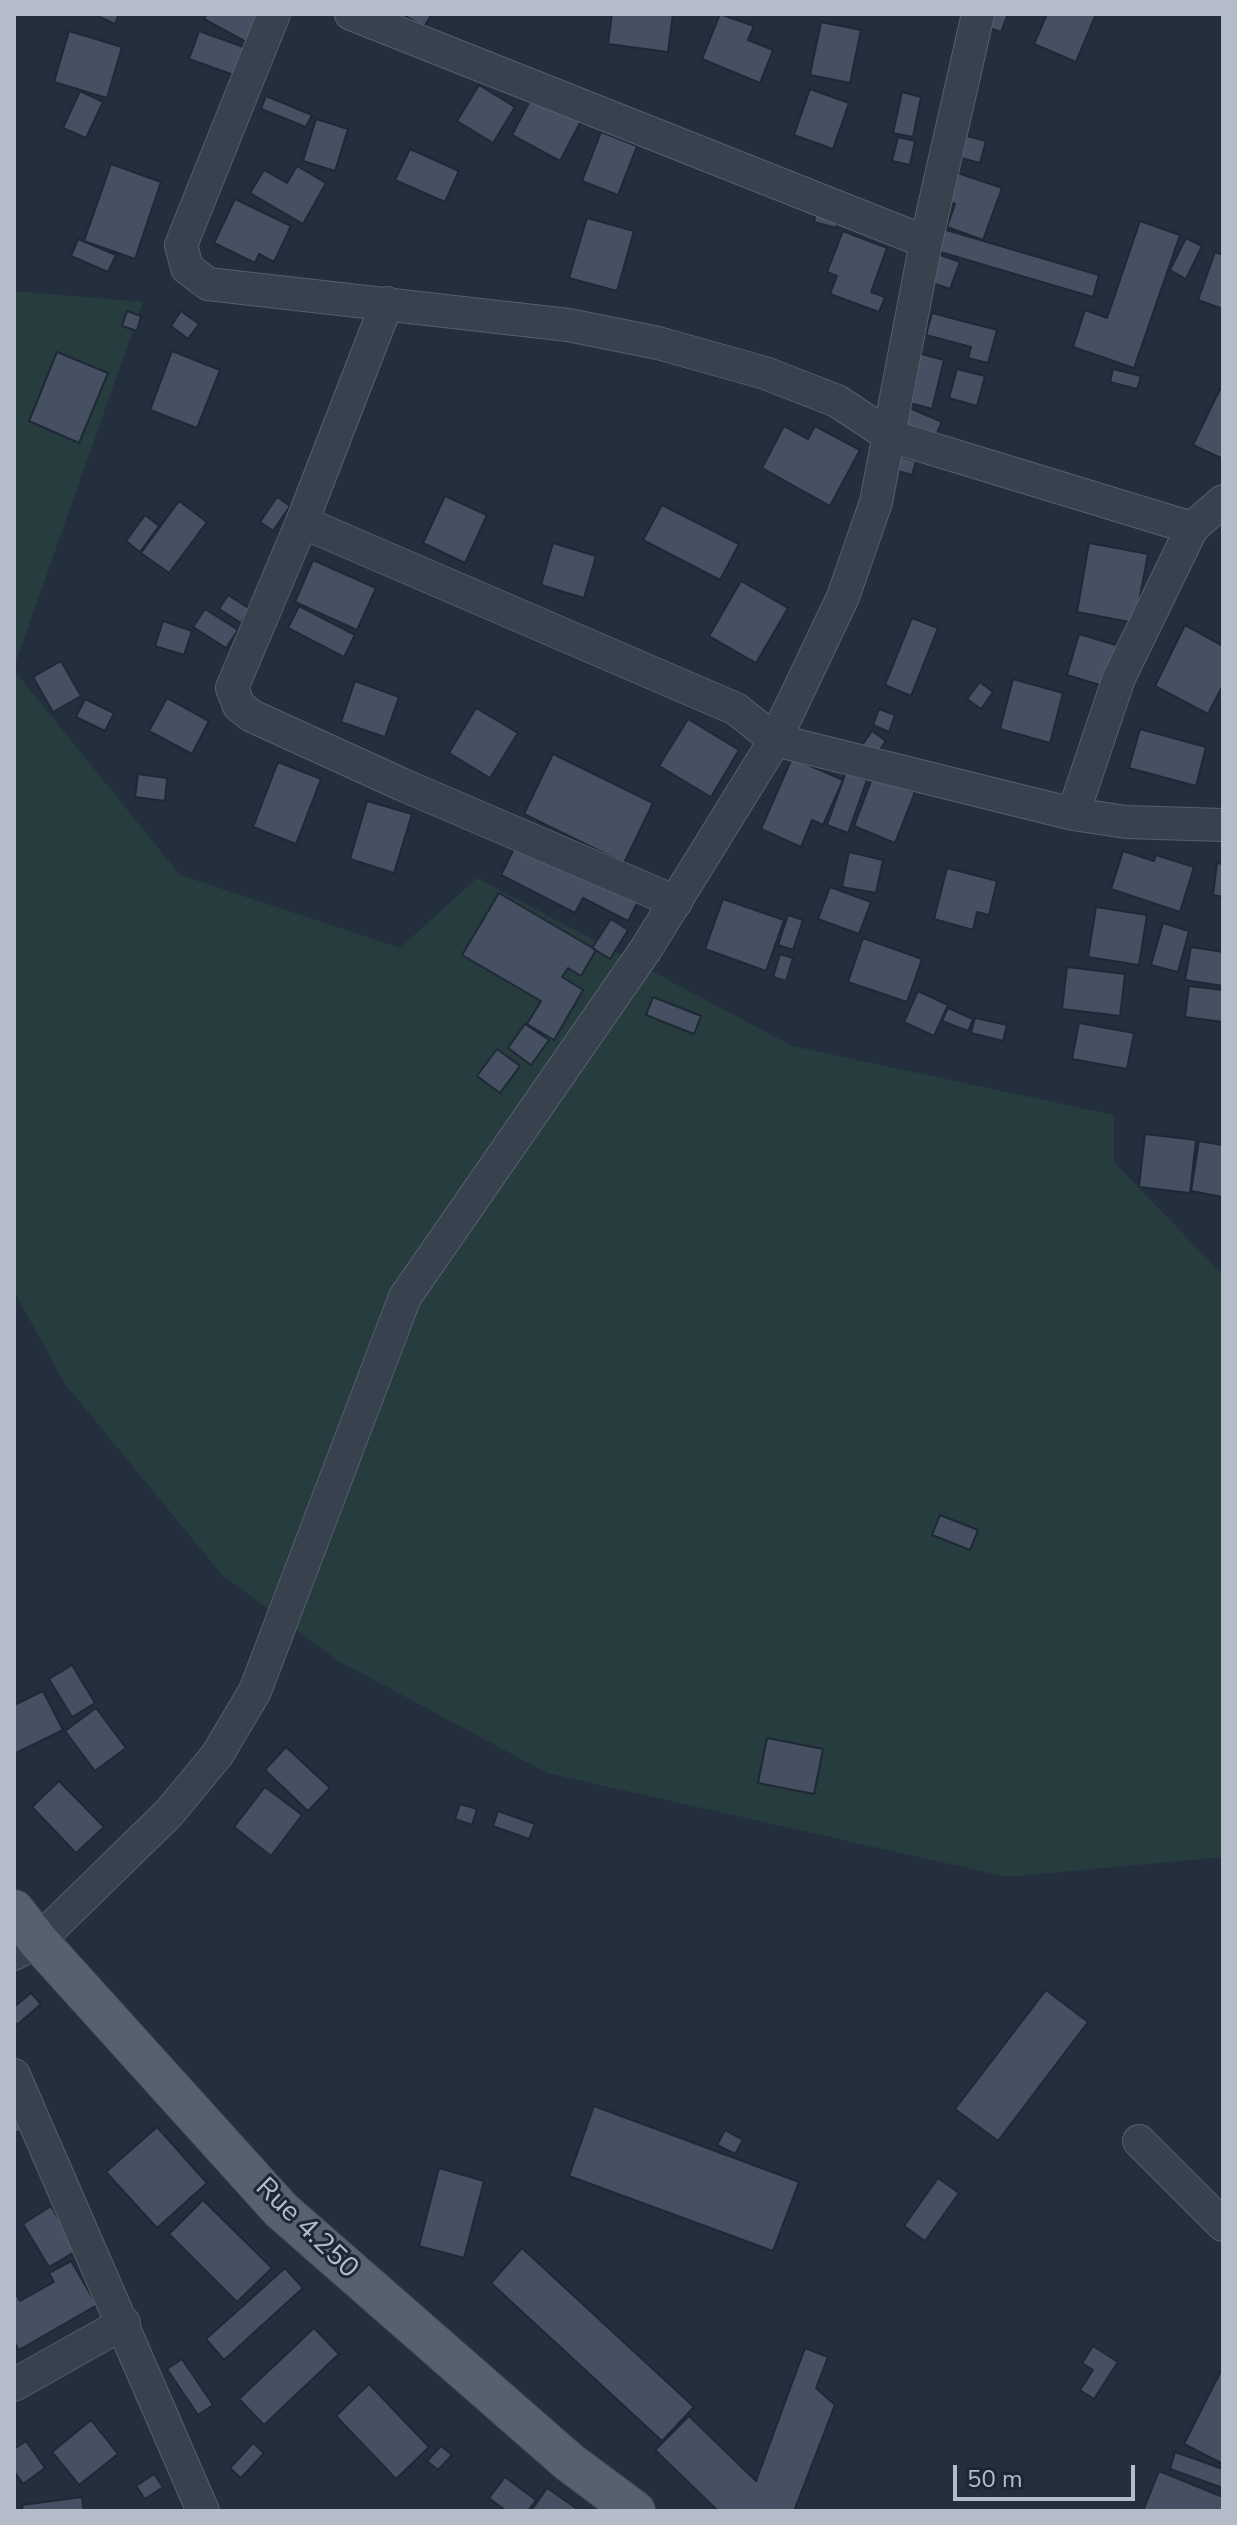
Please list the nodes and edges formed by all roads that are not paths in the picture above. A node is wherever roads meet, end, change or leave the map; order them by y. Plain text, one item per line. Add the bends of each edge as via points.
1 (274, 14) edge
2 (351, 14) edge
3 (978, 14) edge
4 (926, 242) junction
5 (387, 303) junction
6 (890, 436) junction
7 (1223, 501) edge
8 (302, 522) junction
9 (1192, 528) junction
10 (775, 740) junction
11 (1073, 814) junction
12 (1223, 825) edge
13 (676, 902) junction
14 (22, 1935) edge
15 (14, 2075) edge
16 (1139, 2141) dead end
17 (1223, 2225) edge
18 (124, 2323) junction
19 (14, 2385) edge
20 (203, 2511) edge
21 (635, 2511) edge

1 - 5 street via 181,245 187,268 208,284
2 - 4 street
3 - 4 street
4 - 6 street
5 - 6 street via 568,325 658,343 765,373 837,401
5 - 8 street
6 - 9 street
6 - 10 street via 876,502 843,597
7 - 9 street
8 - 10 street via 736,709
8 - 13 street via 232,688 239,706 401,784
9 - 11 street via 1119,678
10 - 11 street
10 - 13 street
11 - 12 street via 1126,822
13 - 14 street via 405,1297 255,1691 217,1755 169,1813
14 - 21 main road, Rue 4.250 via 281,2210 557,2451
15 - 18 street
16 - 17 street
18 - 19 street
18 - 20 street

